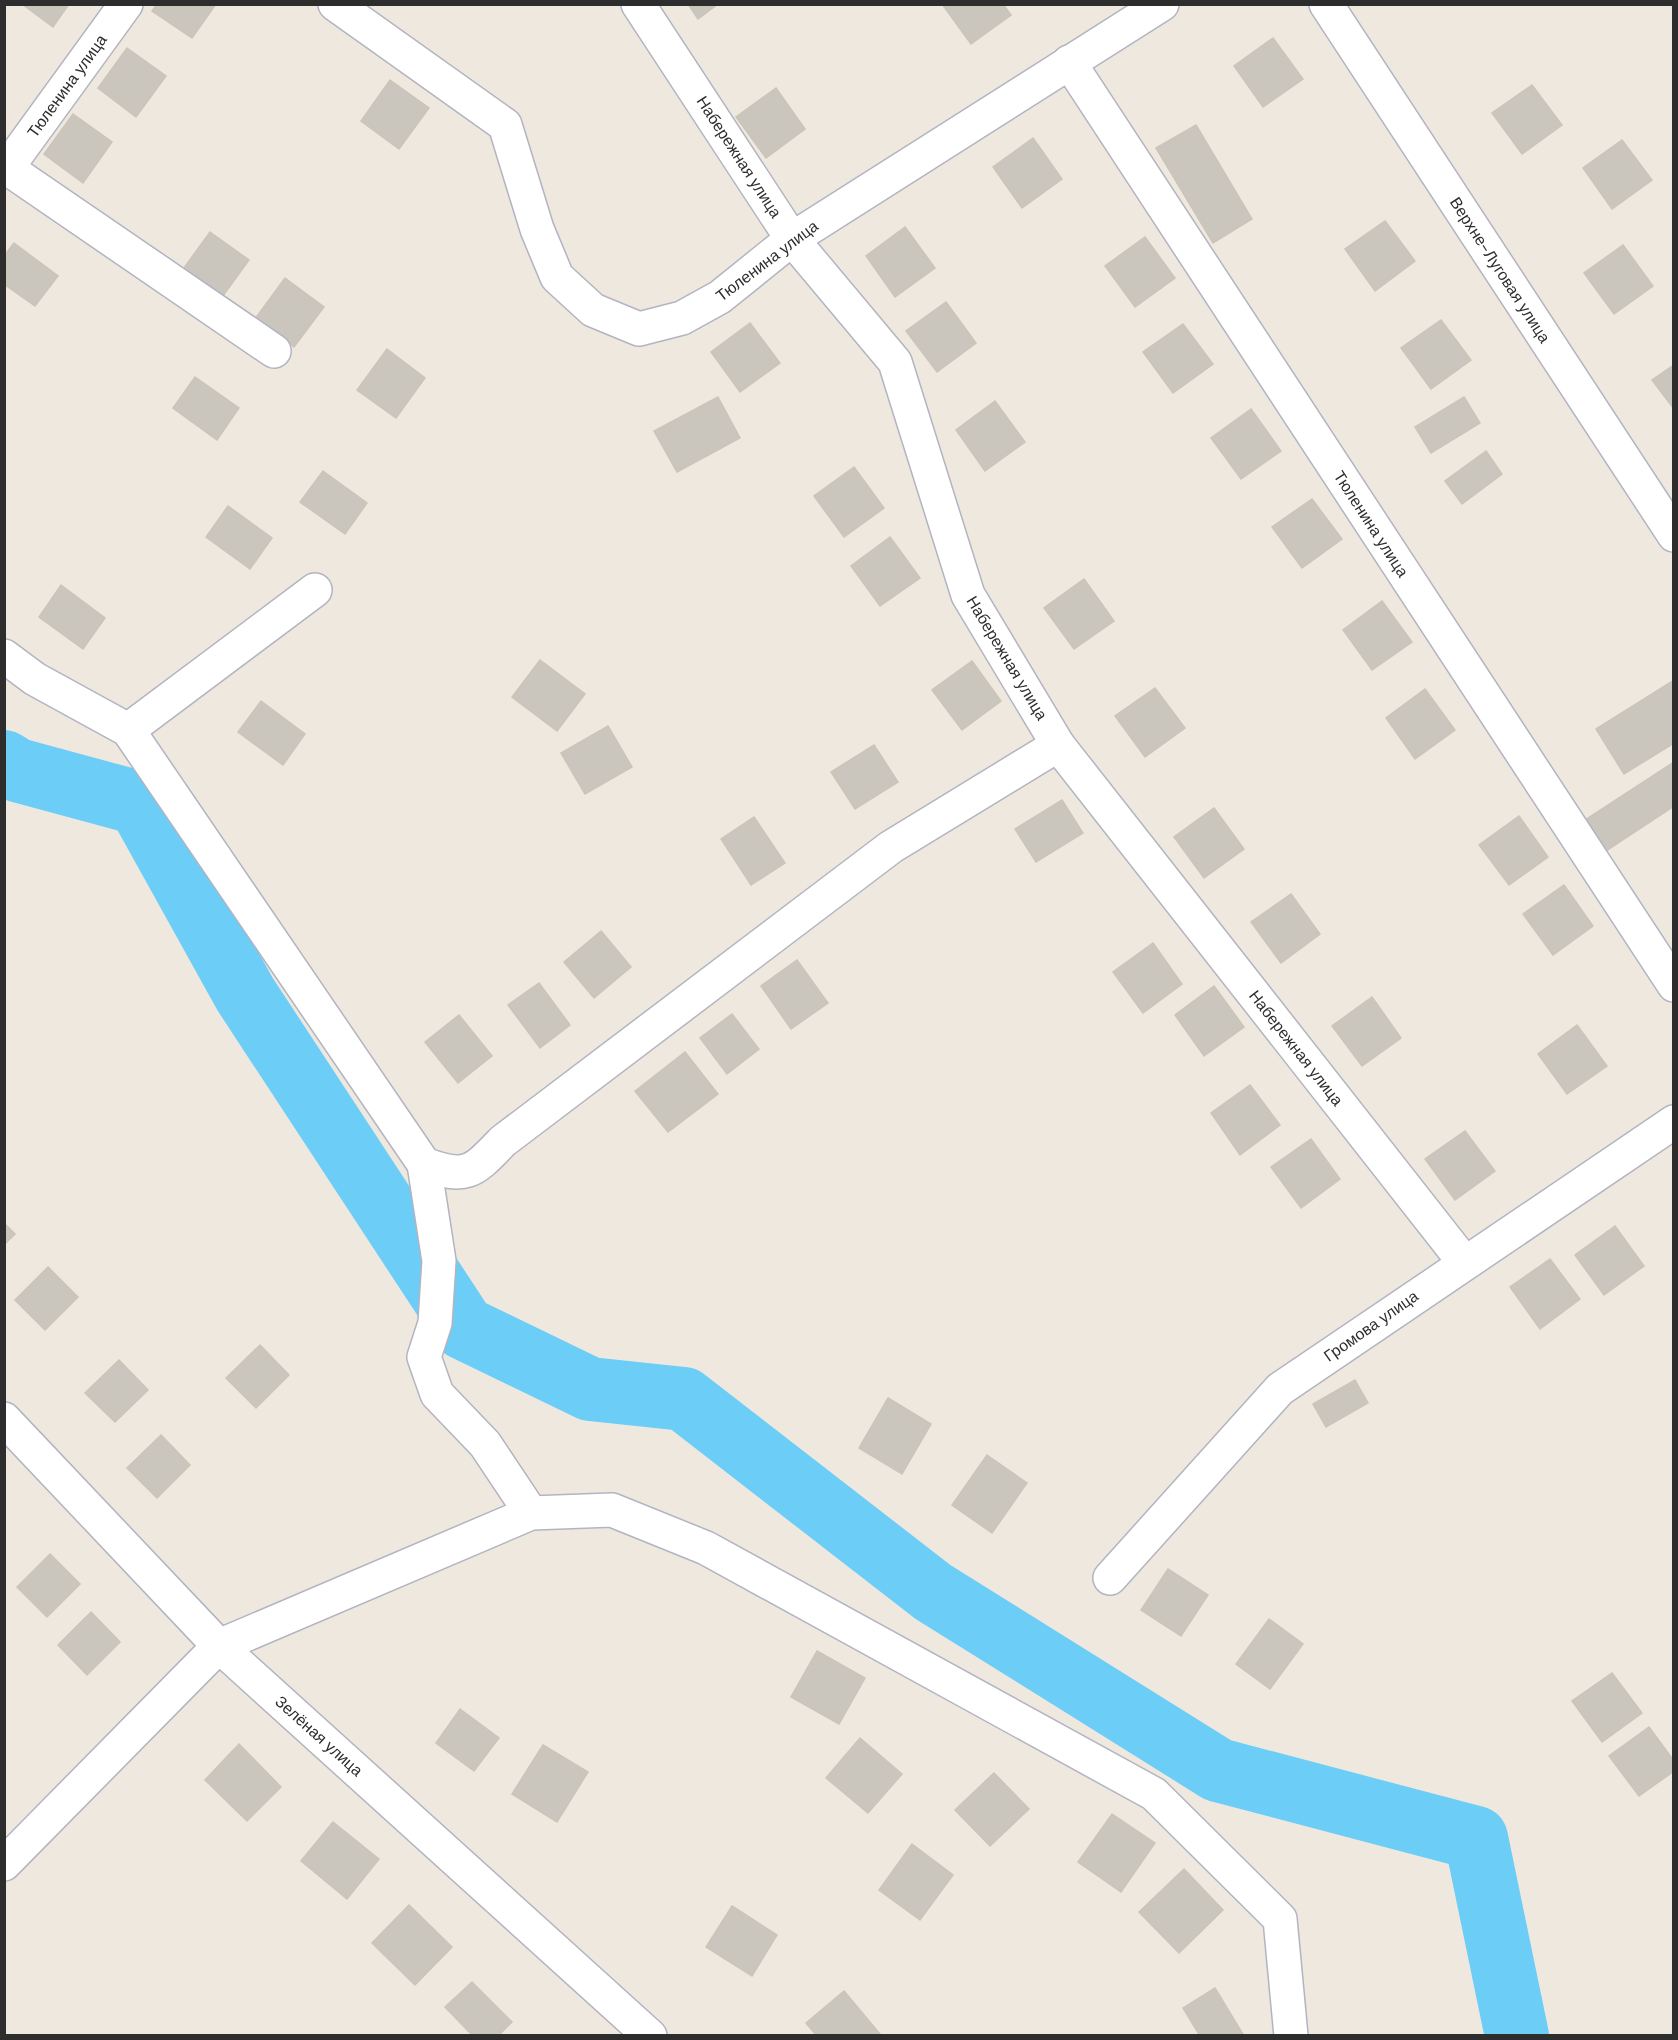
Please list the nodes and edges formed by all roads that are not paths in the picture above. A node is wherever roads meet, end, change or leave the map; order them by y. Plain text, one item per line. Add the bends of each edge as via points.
1 (126, 4) edge
2 (335, 4) edge
3 (638, 4) edge
4 (1162, 4) edge
5 (1326, 4) edge
6 (1070, 62) junction
7 (6, 167) edge
8 (792, 239) junction
9 (274, 351) dead end
10 (1674, 536) edge
11 (315, 590) dead end
12 (4, 656) edge
13 (128, 730) junction
14 (1058, 745) junction
15 (1674, 985) edge
16 (1674, 1122) edge
17 (424, 1164) junction
18 (1464, 1262) junction
19 (4, 1419) edge
20 (531, 1513) junction
21 (1110, 1578) dead end
22 (219, 1646) junction
23 (4, 1864) edge
24 (650, 2036) edge
25 (1291, 2036) edge

1 - 7 street, Тюленина улица
2 - 8 street, Тюленина улица via 505,125 556,277 593,310 639,328 682,318 720,297
3 - 8 street, Набережная улица
4 - 6 street, Тюленина улица
5 - 10 street, Верхне-Луговая улица
6 - 8 street, Тюленина улица
6 - 15 street, Тюленина улица
7 - 9 street
8 - 14 street, Набережная улица via 896,362 968,595
11 - 13 street
12 - 13 street via 34,680
13 - 17 street
14 - 17 street via 891,847 503,1141 477,1168 450,1173
14 - 18 street, Набережная улица
16 - 18 street, Громова улица
17 - 20 street via 440,1261 435,1323 424,1357 437,1394 485,1444
18 - 21 street, Громова улица via 1280,1389
19 - 22 street, Зелёная улица
20 - 22 street
20 - 25 street via 612,1510 706,1548 1154,1794 1280,1919
22 - 23 street
22 - 24 street, Зелёная улица

